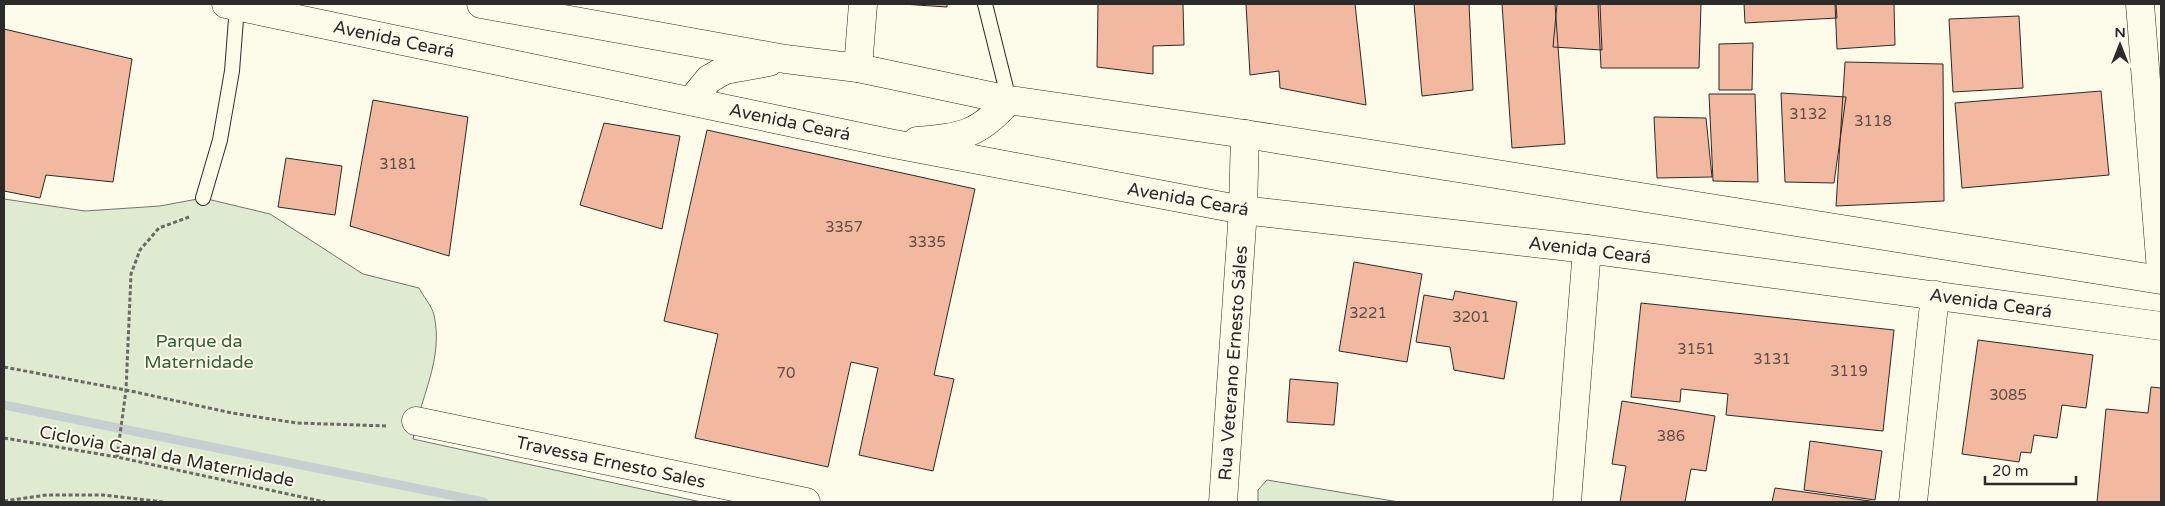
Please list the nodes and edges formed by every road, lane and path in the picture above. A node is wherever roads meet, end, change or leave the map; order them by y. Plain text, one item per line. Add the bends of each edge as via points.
1 (482, 4) edge
2 (863, 4) edge
3 (985, 4) edge
4 (2140, 4) edge
5 (231, 5) edge
6 (785, 59) junction
7 (858, 68) junction
8 (1009, 100) junction
9 (690, 101) junction
10 (1245, 134) junction
11 (888, 143) junction
12 (202, 198) joint
13 (1243, 210) junction
14 (1587, 249) junction
15 (2161, 271) edge
16 (2161, 280) edge
17 (1935, 295) junction
18 (2161, 326) edge
19 (4, 367) edge
20 (126, 390) junction
21 (416, 421) joint
22 (4, 438) edge
23 (117, 457) junction
24 (4, 500) edge
25 (162, 502) edge
26 (324, 502) edge
27 (806, 502) edge
28 (1223, 502) edge
29 (1567, 502) edge
30 (1913, 502) edge

1 - 6 main road
2 - 7 main road
3 - 8 lane
4 - 15 main road
5 - 9 main road, Avenida Ceará
5 - 12 lane via 232,71 220,140
6 - 7 main road
6 - 9 main road via 725,70 709,79
7 - 8 main road
8 - 10 main road
8 - 11 main road via 982,128 956,136
9 - 11 main road, Avenida Ceará
10 - 13 main road, Rua Veterano Ernesto Sáles
10 - 16 main road
11 - 13 main road, Avenida Ceará
12 - 20 path via 189,217 159,228 140,250 131,274
13 - 14 main road, Avenida Ceará
13 - 28 main road, Rua Veterano Ernesto Sáles
14 - 17 main road, Avenida Ceará
14 - 29 main road
17 - 18 main road, Avenida Ceará
17 - 30 main road
19 - 20 path
20 - 21 path via 297,423 394,426
20 - 23 path
21 - 27 main road, Travessa Ernesto Sales
22 - 23 path, Ciclovia Canal da Maternidade
23 - 26 path, Ciclovia Canal da Maternidade
24 - 25 path via 47,495 103,495

